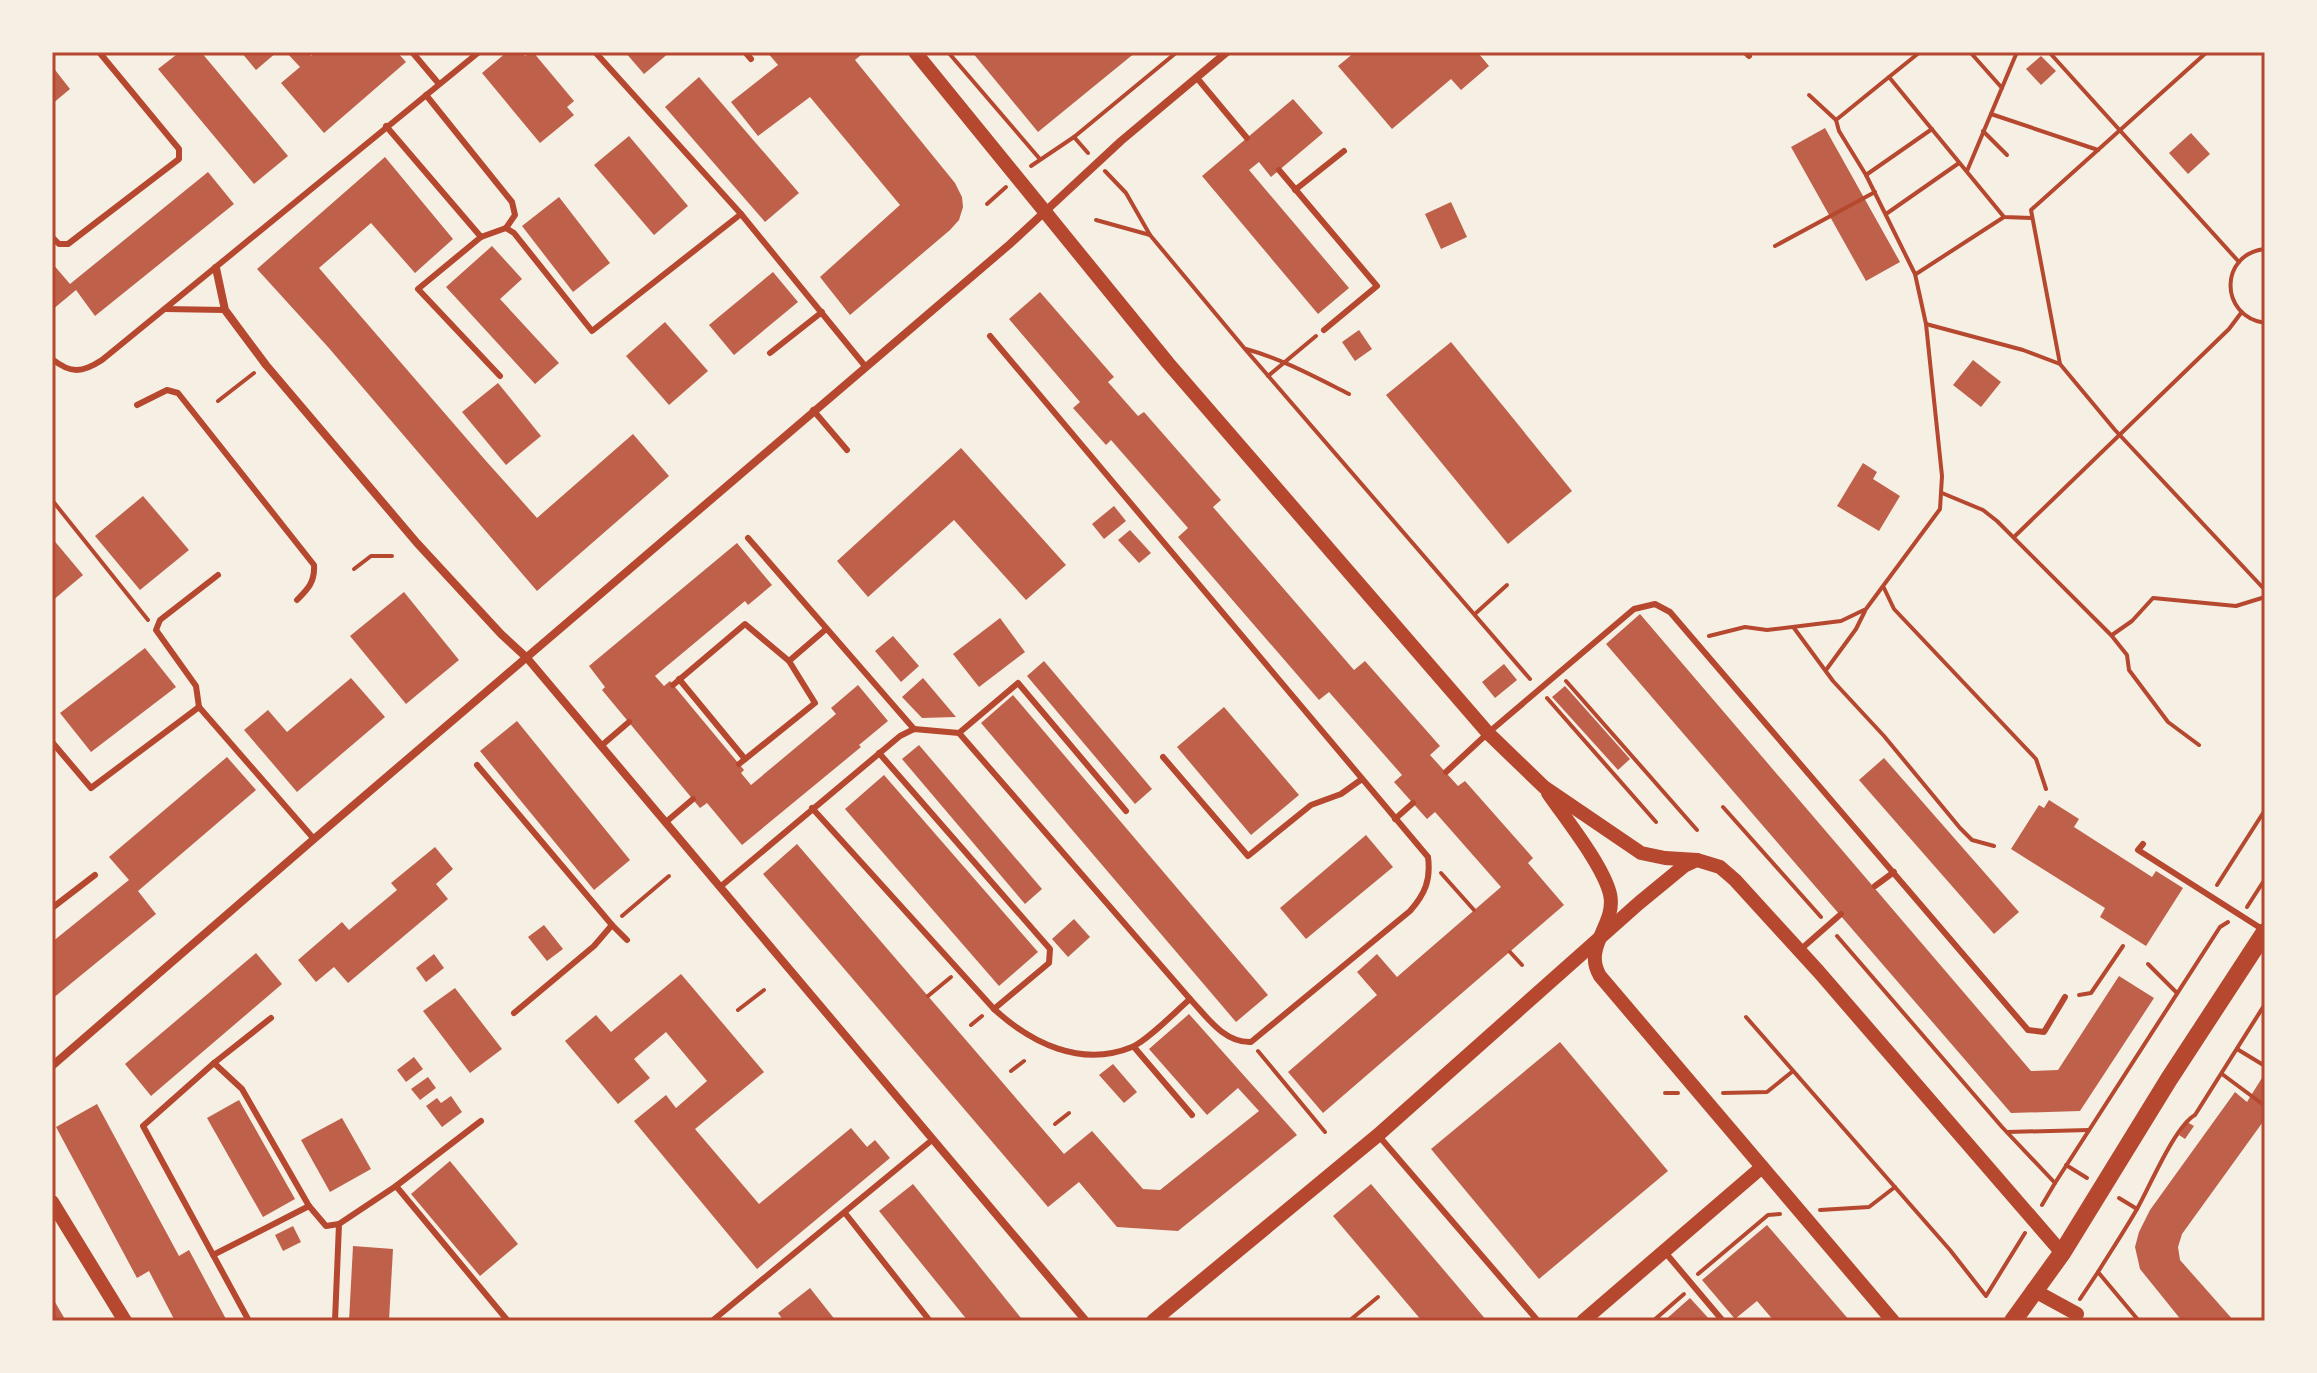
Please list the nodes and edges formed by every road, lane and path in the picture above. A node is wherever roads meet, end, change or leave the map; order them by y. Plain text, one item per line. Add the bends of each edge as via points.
1 (99, 52) edge
2 (412, 52) edge
3 (479, 52) edge
4 (595, 52) edge
5 (745, 52) edge
6 (915, 52) edge
7 (948, 52) edge
8 (1177, 52) edge
9 (1227, 52) edge
10 (1920, 52) edge
11 (1970, 52) edge
12 (2017, 52) edge
13 (2049, 52) edge
14 (2207, 52) edge
15 (751, 59) dead end
16 (1889, 77) junction
17 (1197, 78) junction
18 (439, 84) junction
19 (2002, 88) junction
20 (426, 95) junction
21 (1809, 95) dead end
22 (1991, 114) junction
23 (1836, 120) junction
24 (386, 126) junction
25 (1932, 129) junction
26 (2120, 130) junction
27 (1983, 131) junction
28 (1074, 137) junction
29 (1247, 138) dead end
30 (2098, 150) junction
31 (1344, 151) dead end
32 (2007, 155) dead end
33 (1039, 158) junction
34 (1960, 162) junction
35 (1097, 163) junction
36 (1279, 170) dead end
37 (1967, 171) junction
38 (1866, 175) junction
39 (1017, 178) junction
40 (1295, 190) junction
41 (1875, 192) junction
42 (987, 204) dead end
43 (1045, 212) junction
44 (741, 214) junction
45 (1886, 214) junction
46 (2004, 217) junction
47 (2032, 218) junction
48 (1096, 220) dead end
49 (506, 228) junction
50 (1150, 235) junction
51 (52, 237) edge
52 (481, 237) junction
53 (1775, 246) dead end
54 (2265, 249) edge
55 (2239, 262) junction
56 (216, 268) junction
57 (1915, 274) junction
58 (165, 309) junction
59 (225, 310) junction
60 (822, 312) junction
61 (2241, 313) junction
62 (2265, 323) edge
63 (1926, 324) junction
64 (1324, 330) joint
65 (990, 336) dead end
66 (1245, 349) junction
67 (770, 353) dead end
68 (52, 359) edge
69 (1286, 362) junction
70 (2060, 364) junction
71 (865, 366) junction
72 (254, 373) dead end
73 (500, 376) dead end
74 (1268, 376) junction
75 (1349, 394) dead end
76 (218, 401) dead end
77 (137, 405) dead end
78 (813, 410) junction
79 (2121, 436) junction
80 (847, 450) dead end
81 (1942, 493) junction
82 (52, 500) edge
83 (2014, 537) junction
84 (748, 538) dead end
85 (392, 556) dead end
86 (354, 569) dead end
87 (218, 575) dead end
88 (1507, 585) dead end
89 (1884, 588) junction
90 (2265, 590) edge
91 (2265, 597) edge
92 (297, 600) dead end
93 (1866, 609) junction
94 (1476, 613) junction
95 (1794, 628) junction
96 (156, 630) junction
97 (825, 630) junction
98 (2111, 635) junction
99 (1695, 640) junction
100 (527, 658) junction
101 (789, 661) junction
102 (1826, 671) junction
103 (1559, 673) junction
104 (679, 679) junction
105 (673, 685) dead end
106 (1540, 690) junction
107 (199, 707) junction
108 (629, 722) dead end
109 (914, 729) junction
110 (959, 733) junction
111 (1488, 733) junction
112 (52, 742) edge
113 (2199, 745) dead end
114 (601, 746) junction
115 (879, 753) junction
116 (1163, 757) dead end
117 (477, 765) dead end
118 (1446, 772) dead end
119 (1362, 779) junction
120 (1544, 787) junction
121 (2046, 789) dead end
122 (693, 799) dead end
123 (1413, 803) dead end
124 (812, 808) junction
125 (1126, 811) dead end
126 (2265, 811) edge
127 (1395, 819) junction
128 (666, 822) junction
129 (1656, 822) dead end
130 (1697, 830) dead end
131 (314, 839) junction
132 (2143, 844) dead end
133 (1994, 846) dead end
134 (1428, 857) junction
135 (1697, 860) junction
136 (1894, 872) junction
137 (95, 875) dead end
138 (669, 876) dead end
139 (2265, 879) edge
140 (1875, 886) dead end
141 (720, 887) junction
142 (2211, 896) junction
143 (52, 908) edge
144 (1474, 910) dead end
145 (1841, 914) dead end
146 (2240, 915) junction
147 (612, 925) junction
148 (2265, 931) edge
149 (627, 940) dead end
150 (1596, 943) junction
151 (2123, 946) dead end
152 (1800, 950) junction
153 (1510, 952) dead end
154 (2148, 964) dead end
155 (1522, 965) dead end
156 (959, 970) junction
157 (764, 990) dead end
158 (2177, 993) junction
159 (928, 996) dead end
160 (2065, 997) joint
161 (1190, 999) junction
162 (2265, 1004) edge
163 (994, 1009) junction
164 (738, 1010) dead end
165 (514, 1013) dead end
166 (984, 1015) dead end
167 (271, 1018) dead end
168 (971, 1025) dead end
169 (1251, 1042) junction
170 (1134, 1047) junction
171 (2237, 1049) junction
172 (1024, 1061) dead end
173 (214, 1063) junction
174 (52, 1066) edge
175 (2265, 1066) edge
176 (1011, 1071) dead end
177 (1793, 1071) dead end
178 (2222, 1074) junction
179 (1665, 1093) dead end
180 (1699, 1093) junction
181 (2265, 1106) edge
182 (1069, 1113) dead end
183 (1192, 1115) dead end
184 (481, 1121) dead end
185 (1055, 1124) dead end
186 (2089, 1130) junction
187 (1325, 1132) dead end
188 (2007, 1132) dead end
189 (1378, 1135) junction
190 (932, 1140) junction
191 (1762, 1167) junction
192 (2055, 1183) dead end
193 (396, 1186) junction
194 (1895, 1187) dead end
195 (52, 1202) edge
196 (309, 1206) junction
197 (1800, 1211) junction
198 (845, 1213) junction
199 (339, 1224) junction
200 (1664, 1251) junction
201 (2062, 1253) junction
202 (213, 1255) junction
203 (1691, 1283) junction
204 (2033, 1290) junction
205 (1378, 1297) dead end
206 (2077, 1314) dead end
207 (125, 1321) edge
208 (249, 1321) edge
209 (335, 1321) edge
210 (508, 1321) edge
211 (712, 1321) edge
212 (930, 1321) edge
213 (1086, 1321) edge
214 (1153, 1321) edge
215 (1349, 1321) edge
216 (1538, 1321) edge
217 (1583, 1321) edge
218 (1653, 1321) edge
219 (1723, 1321) edge
220 (1893, 1321) edge
221 (2013, 1321) edge
222 (2139, 1321) edge

1 - 51 lane via 179,149 179,159 68,244
2 - 18 lane
3 - 18 lane
4 - 44 lane
5 - 15 lane
6 - 39 street
7 - 33 path
8 - 28 path
9 - 17 street
10 - 16 path
11 - 19 path
12 - 19 path
13 - 26 path
14 - 26 path
16 - 23 path
16 - 25 path
17 - 29 lane
17 - 35 street
18 - 20 lane
19 - 22 path
20 - 24 lane
20 - 49 lane via 512,202 515,215
21 - 23 path
22 - 27 path
22 - 30 path
23 - 38 path
24 - 52 lane
24 - 56 lane
25 - 34 path
25 - 38 path
26 - 30 path
26 - 55 path
27 - 32 path
27 - 37 path
28 - 33 path
28 - 35 path
30 - 47 path via 2031,210
31 - 40 lane
33 - 39 path
34 - 37 path
34 - 45 path
35 - 43 street
35 - 50 path via 1126,193
36 - 40 lane
37 - 46 path
38 - 41 path
39 - 42 path
39 - 43 street
40 - 64 lane via 1377,286
41 - 45 path
41 - 53 path
43 - 71 street
43 - 111 street via 1168,363
44 - 49 lane via 592,331
44 - 60 lane
45 - 57 path
46 - 47 path
46 - 57 path
47 - 70 path
48 - 50 path
49 - 52 lane
50 - 66 path
52 - 73 lane via 418,289
54 - 55 path
55 - 61 path via 2230,282
56 - 58 lane
56 - 59 street
57 - 63 path
58 - 59 lane
58 - 68 lane via 85,371 71,372
59 - 100 street via 417,543
60 - 67 lane
60 - 71 lane
61 - 62 path
61 - 79 path
63 - 70 path
63 - 81 path
64 - 69 path
65 - 119 lane
66 - 69 path
66 - 74 path
69 - 74 path
69 - 75 path
70 - 79 path
71 - 78 street
72 - 76 path
74 - 94 path
77 - 92 lane via 167,390 178,393 314,565 315,577
78 - 80 lane
78 - 100 street
79 - 83 path
79 - 90 path
81 - 83 path via 1983,510
81 - 89 path via 1940,509
82 - 96 path
83 - 98 path
84 - 97 lane
85 - 86 path via 371,556
87 - 96 lane via 160,620
88 - 94 path
89 - 93 path
89 - 121 path via 1894,609 2036,759
91 - 98 path via 2236,606 2153,598
93 - 95 path via 1841,621
93 - 102 path
94 - 106 path
95 - 99 path via 1745,627
95 - 102 path
96 - 107 lane via 196,686
97 - 101 lane
97 - 109 lane
98 - 113 path via 2127,655 2129,670 2168,722
99 - 103 lane via 1663,608 1655,604 1634,609
99 - 136 lane
100 - 114 street
100 - 131 street
101 - 104 lane via 745,624
101 - 104 lane via 815,703 742,762
102 - 133 path via 1960,828 1972,840
103 - 106 lane
103 - 130 path
104 - 105 lane
106 - 111 lane
106 - 129 path
107 - 112 lane via 91,788
107 - 131 lane
108 - 114 lane
109 - 110 lane
109 - 115 lane
110 - 125 lane via 1018,683
110 - 161 lane
111 - 118 lane
111 - 120 street
114 - 128 street
115 - 124 lane
115 - 163 lane via 1050,949 1049,963
116 - 119 lane via 1248,856 1311,805
117 - 147 lane
119 - 127 lane
120 - 135 street via 1641,853
120 - 150 street via 1610,892 1611,916
122 - 128 lane
123 - 127 lane
124 - 141 lane
124 - 156 lane
126 - 142 path
127 - 134 lane
128 - 141 street
131 - 174 street
132 - 142 lane via 2138,850
134 - 144 path
134 - 169 lane via 1427,886 1410,911
135 - 150 street
135 - 152 street via 1720,867 1735,880
136 - 140 lane
136 - 160 lane via 2028,1030 2044,1032
137 - 143 lane
138 - 147 path
139 - 146 path
141 - 190 street
142 - 146 lane
145 - 152 lane
146 - 148 lane
146 - 158 path via 2220,927
147 - 149 lane
147 - 165 lane
148 - 201 main road
150 - 180 street via 1594,962 1600,976
150 - 189 street
151 - 160 path via 2091,993
152 - 201 street
153 - 155 path
154 - 158 path
156 - 159 path
156 - 163 lane
157 - 164 path
158 - 186 path
161 - 169 lane via 1224,1034 1239,1043
161 - 170 lane
162 - 171 path
163 - 170 lane via 1019,1032 1065,1052 1108,1053
166 - 168 path
167 - 173 lane
169 - 187 path
170 - 183 lane
171 - 175 path
171 - 178 path
172 - 176 path
173 - 196 lane via 242,1089
173 - 202 lane via 143,1126
177 - 180 path via 1767,1092
178 - 181 path
178 - 222 path via 2182,1127 2098,1272
179 - 180 path
180 - 191 street
182 - 185 path
184 - 193 lane
186 - 188 path
186 - 192 path
189 - 214 street
189 - 216 lane
190 - 198 lane
190 - 213 street
191 - 197 street
191 - 200 street
193 - 199 lane
193 - 210 lane
194 - 197 path via 1869,1207
195 - 207 street
196 - 199 lane via 326,1226
196 - 202 lane
197 - 203 path via 1768,1215
197 - 220 street
198 - 211 lane
198 - 212 lane
199 - 209 lane
200 - 203 lane
200 - 217 street
201 - 204 main road
202 - 208 lane
203 - 218 path
203 - 219 lane
204 - 206 street
204 - 221 main road
205 - 215 path

